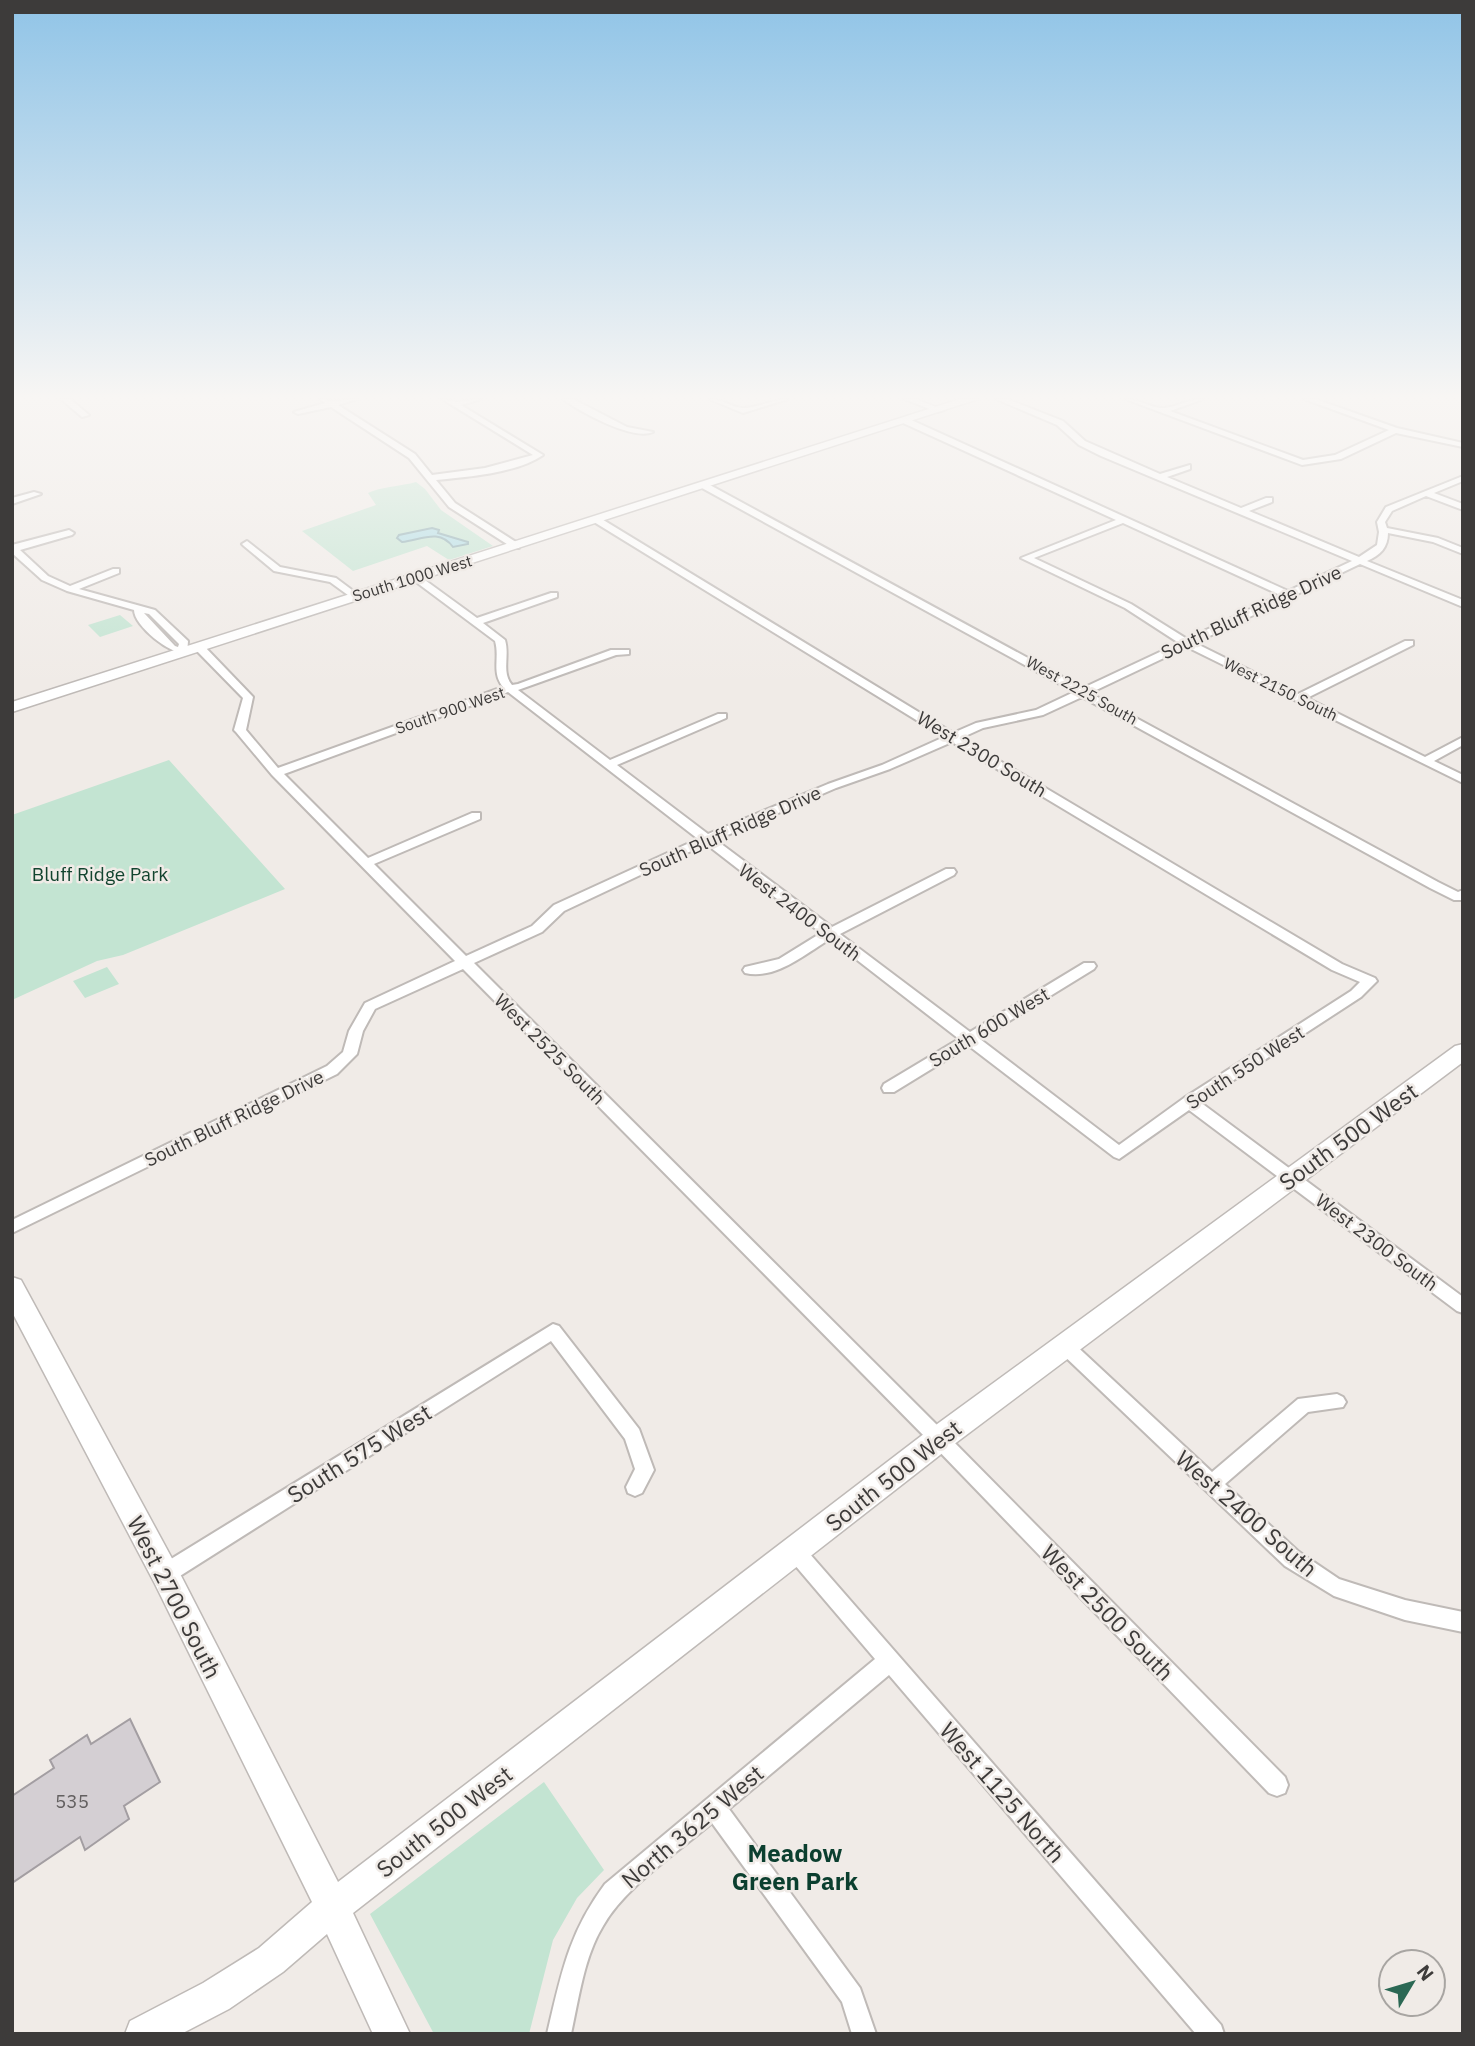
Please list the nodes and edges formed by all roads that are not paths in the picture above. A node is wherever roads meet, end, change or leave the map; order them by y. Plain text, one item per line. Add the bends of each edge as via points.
1 (443, 494) edge
2 (678, 494) edge
3 (721, 494) edge
4 (1068, 494) edge
5 (1202, 494) edge
6 (1422, 494) edge
7 (1429, 494) edge
8 (37, 495) dead end
9 (1269, 500) dead end
10 (12, 501) edge
11 (1463, 507) edge
12 (1242, 511) junction
13 (597, 520) junction
14 (1124, 520) junction
15 (1384, 530) junction
16 (69, 533) dead end
17 (247, 544) dead end
18 (516, 546) junction
19 (13, 548) edge
20 (1463, 551) edge
21 (1360, 561) junction
22 (116, 571) dead end
23 (415, 577) junction
24 (70, 589) junction
25 (1288, 595) junction
26 (355, 596) junction
27 (554, 596) dead end
28 (1463, 604) edge
29 (476, 622) junction
30 (1185, 642) junction
31 (1409, 643) dead end
32 (191, 649) junction
33 (625, 652) dead end
34 (510, 689) junction
35 (1084, 691) junction
36 (1299, 698) junction
37 (12, 706) edge
38 (722, 716) dead end
39 (953, 737) junction
40 (1463, 740) edge
41 (1426, 761) junction
42 (607, 765) junction
43 (276, 774) junction
44 (1463, 780) edge
45 (476, 816) dead end
46 (705, 840) junction
47 (366, 863) junction
48 (950, 872) dead end
49 (1460, 896) edge
50 (830, 934) junction
51 (465, 963) junction
52 (1089, 966) dead end
53 (750, 970) dead end
54 (1370, 981) joint
55 (968, 1040) junction
56 (1463, 1051) edge
57 (889, 1088) dead end
58 (1189, 1102) junction
59 (1119, 1153) joint
60 (1292, 1177) junction
61 (12, 1227) edge
62 (12, 1287) edge
63 (1460, 1300) edge
64 (1064, 1345) junction
65 (1336, 1402) dead end
66 (939, 1439) junction
67 (1211, 1484) junction
68 (635, 1487) dead end
69 (795, 1550) junction
70 (165, 1574) junction
71 (1463, 1622) edge
72 (889, 1661) junction
73 (1277, 1785) dead end
74 (714, 1807) junction
75 (333, 1910) junction
76 (143, 2034) edge
77 (392, 2034) edge
78 (558, 2034) edge
79 (864, 2034) edge
80 (1212, 2034) edge

1 - 18 street
2 - 13 main road, South 1000 West
3 - 35 street, West 2225 South
4 - 14 street
5 - 12 street
6 - 15 street, South Bluff Ridge Drive via 1386,512 1381,522
7 - 11 street
8 - 10 street
9 - 12 street
12 - 21 street
13 - 18 main road, South 1000 West
13 - 39 street, West 2300 South
14 - 25 street
14 - 30 street, West 2150 South via 1026,558 1128,606
15 - 20 street
15 - 21 street, South Bluff Ridge Drive via 1378,552
16 - 19 street
17 - 26 street via 277,569 333,580
18 - 23 main road, South 1000 West
19 - 24 street via 44,578
21 - 25 street, South Bluff Ridge Drive
21 - 28 street
22 - 24 street
23 - 26 main road, South 1000 West
23 - 29 street
24 - 32 street via 139,609 139,616 171,648
25 - 30 street, South Bluff Ridge Drive
26 - 32 main road, South 1000 West
27 - 29 street
29 - 34 street via 500,640 504,650 500,677
30 - 35 street, South Bluff Ridge Drive
30 - 36 street, West 2150 South
31 - 36 street
32 - 37 main road, South 1000 West
32 - 43 street, West 2525 South via 248,697 240,730
33 - 34 street, South 900 West
34 - 42 street, West 2400 South
34 - 43 street, South 900 West
35 - 39 street, South Bluff Ridge Drive via 1039,713 991,721
35 - 49 street, West 2225 South
36 - 41 street, West 2150 South
38 - 42 street
39 - 46 street, South Bluff Ridge Drive
39 - 54 street, West 2300 South via 1336,967
40 - 41 street
41 - 44 street, West 2150 South
42 - 46 street, West 2400 South
43 - 47 street, West 2525 South
45 - 47 street
46 - 50 street, West 2400 South
46 - 51 street, South Bluff Ridge Drive via 559,908 537,929
47 - 51 street, West 2525 South
48 - 50 street
50 - 53 street via 768,970
50 - 55 street, West 2400 South
51 - 61 street, South Bluff Ridge Drive via 370,1006 350,1054 332,1070
51 - 66 street, West 2525 South
52 - 55 street, South 600 West
54 - 58 street, South 550 West
55 - 57 street, South 600 West
55 - 59 street, West 2400 South
56 - 60 main road, South 500 West
58 - 59 street, South 550 West
58 - 60 street, West 2300 South
60 - 63 street, West 2300 South
60 - 64 main road, South 500 West
62 - 70 main road, West 2700 South
64 - 66 main road, South 500 West
64 - 67 street, West 2400 South
65 - 67 street via 1304,1404
66 - 69 main road, South 500 West
66 - 73 street, West 2500 South
67 - 71 street, West 2400 South via 1292,1559 1334,1587 1405,1610
68 - 70 street, South 575 West via 645,1470 634,1434 553,1331
69 - 72 street, West 1125 North
69 - 75 main road, South 500 West
70 - 75 main road, West 2700 South
72 - 74 street, North 3625 West
72 - 80 street, West 1125 North
74 - 78 street, North 3625 West via 613,1892 594,1918 578,1954
74 - 79 street via 852,1996
75 - 76 main road, South 500 West via 238,1982
75 - 77 main road, West 2700 South

